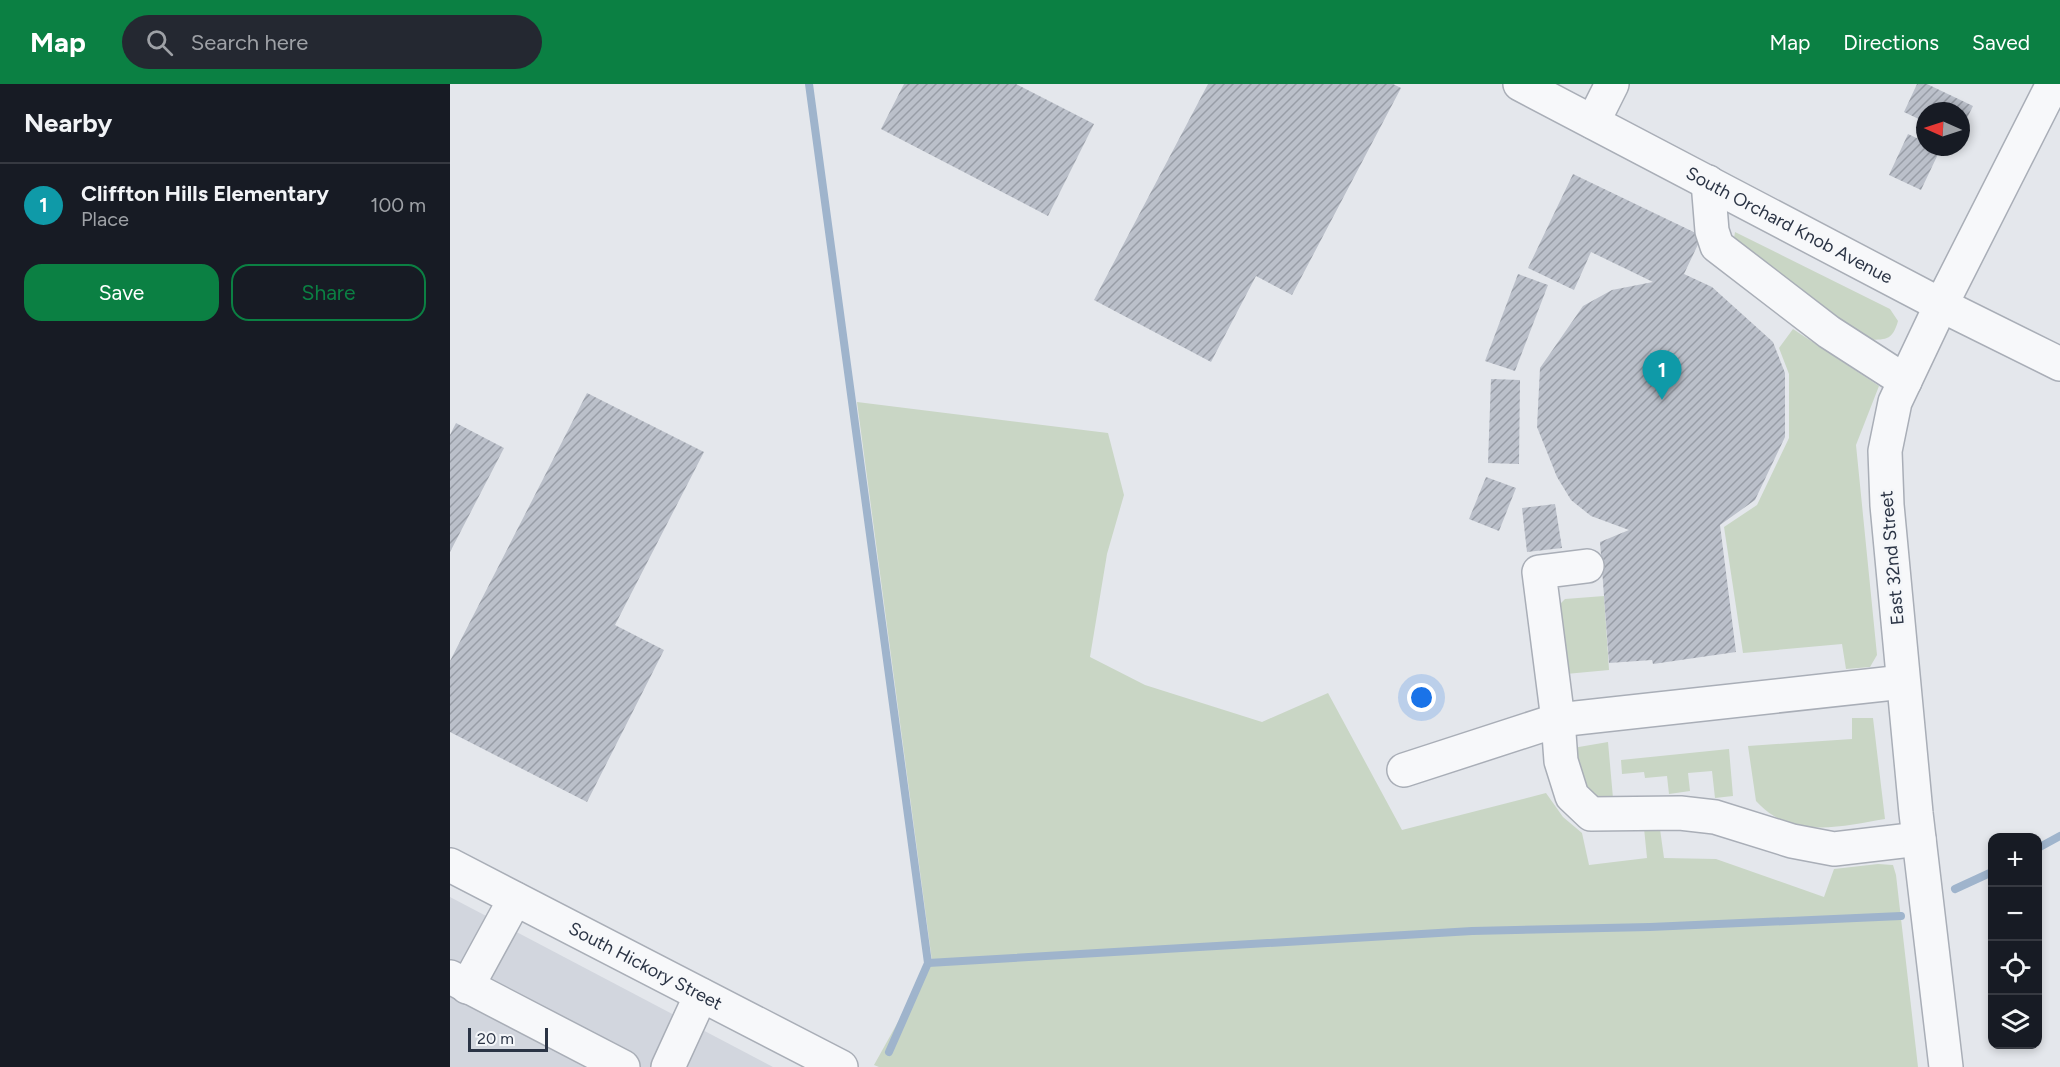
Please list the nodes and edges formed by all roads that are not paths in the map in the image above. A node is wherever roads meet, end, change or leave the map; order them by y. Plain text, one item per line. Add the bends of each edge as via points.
1 (1520, 84) edge
2 (1612, 84) edge
3 (2053, 84) edge
4 (1593, 122) junction
5 (1708, 182) junction
6 (1941, 304) junction
7 (2060, 364) edge
8 (1905, 381) junction
9 (1587, 566) dead end
10 (1903, 682) junction
11 (1558, 720) junction
12 (1404, 770) dead end
13 (1919, 839) junction
14 (450, 865) edge
15 (515, 899) junction
16 (458, 982) edge
17 (701, 995) junction
18 (623, 1067) edge
19 (668, 1067) edge
20 (842, 1067) edge
21 (1946, 1067) edge

1 - 4 street, South Orchard Knob Avenue
2 - 4 street
3 - 6 street, East 32nd Street
4 - 5 street, South Orchard Knob Avenue
5 - 6 street, South Orchard Knob Avenue
5 - 8 street via 1717,246 1829,333
6 - 7 street, South Orchard Knob Avenue
6 - 8 street, East 32nd Street
8 - 10 street, East 32nd Street via 1895,402 1885,452
9 - 11 street via 1539,572
10 - 11 street
10 - 13 street, East 32nd Street
11 - 12 street
11 - 13 street via 1560,761 1572,796 1591,814 1680,813 1715,817 1792,841 1834,849
13 - 21 street, East 32nd Street
14 - 15 street, South Hickory Street
15 - 16 street
15 - 17 street, South Hickory Street
16 - 18 street
17 - 19 street
17 - 20 street, South Hickory Street

